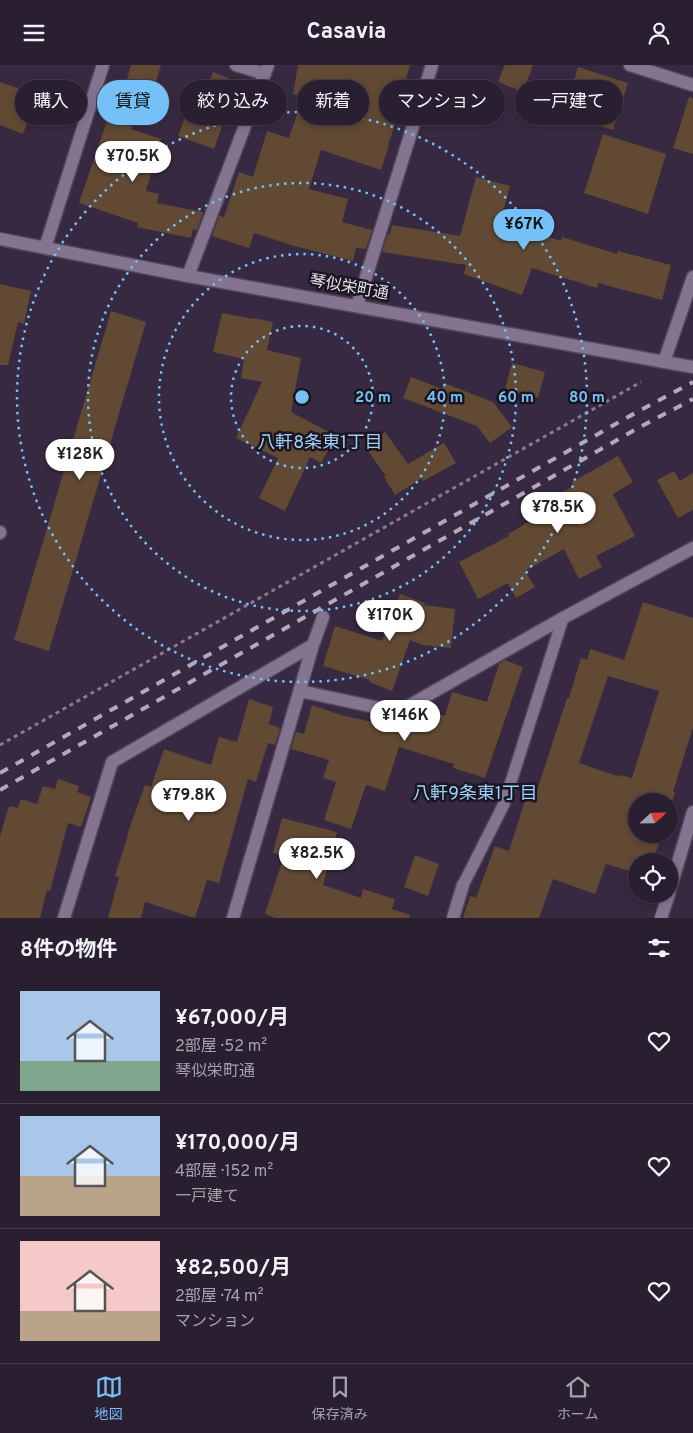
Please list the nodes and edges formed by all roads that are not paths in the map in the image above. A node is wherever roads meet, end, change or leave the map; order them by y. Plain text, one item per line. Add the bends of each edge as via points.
1 (103, 65) edge
2 (236, 65) edge
3 (432, 65) edge
4 (630, 65) edge
5 (267, 70) edge
6 (693, 85) edge
7 (0, 239) edge
8 (45, 248) junction
9 (188, 276) junction
10 (693, 277) edge
11 (357, 306) junction
12 (664, 362) junction
13 (693, 367) edge
14 (693, 548) edge
15 (323, 617) dead end
16 (564, 618) junction
17 (313, 645) junction
18 (300, 691) junction
19 (693, 812) edge
20 (678, 863) edge
21 (463, 885) joint
22 (666, 903) edge
23 (64, 918) edge
24 (233, 918) edge
25 (453, 918) edge
26 (661, 918) edge

1 - 8 street
2 - 5 street
3 - 11 street
4 - 6 street
5 - 9 street
7 - 8 street, 琴似栄町通
8 - 9 street, 琴似栄町通
9 - 11 street, 琴似栄町通
10 - 12 street
11 - 12 street, 琴似栄町通
12 - 13 street, 琴似栄町通
14 - 16 street
15 - 17 street
16 - 18 street via 398,712
16 - 21 lane via 504,804
17 - 18 street
17 - 23 street via 112,761
18 - 24 street
19 - 20 street
21 - 25 street
22 - 26 street

